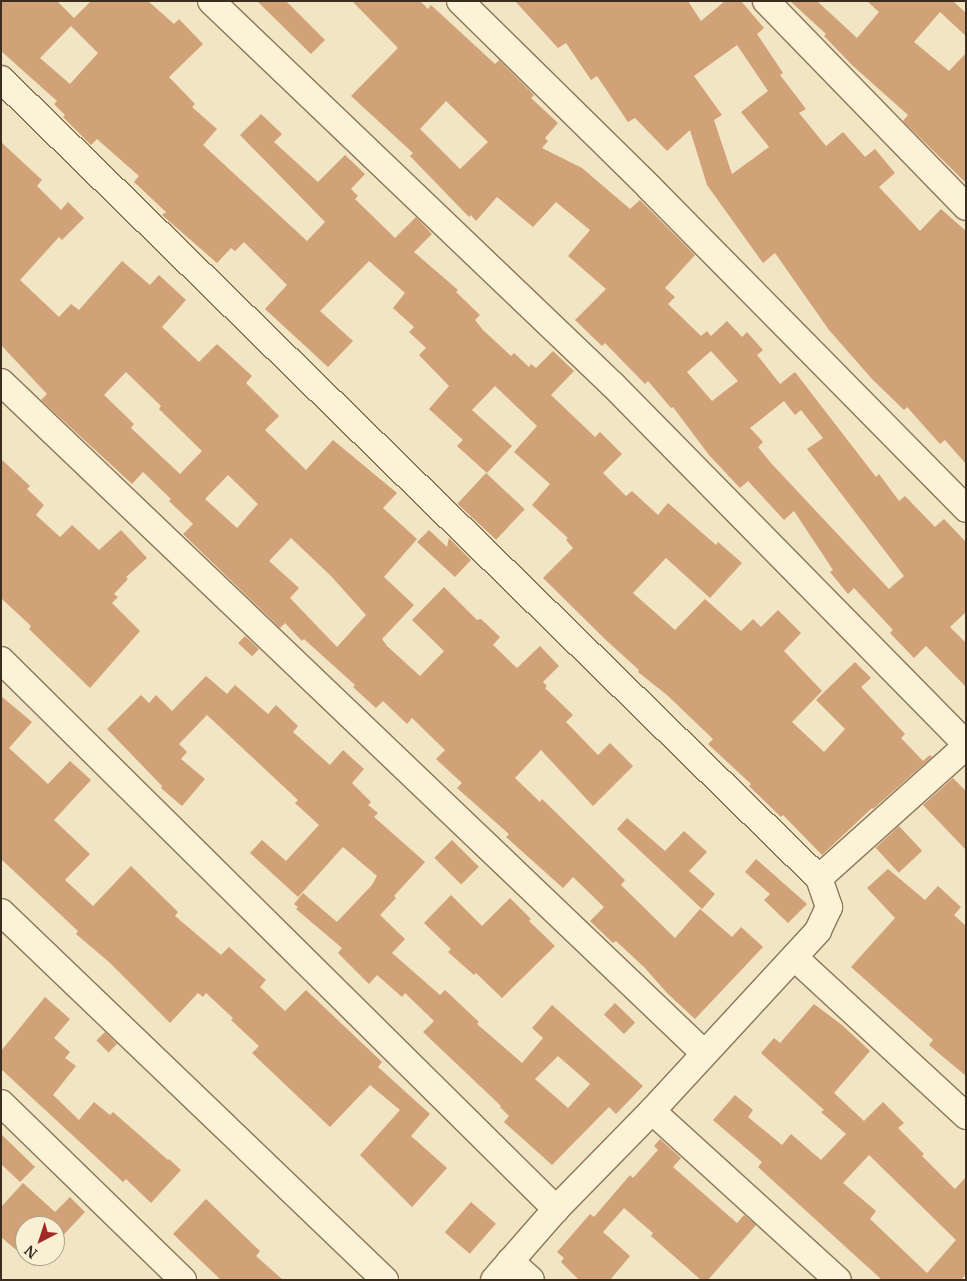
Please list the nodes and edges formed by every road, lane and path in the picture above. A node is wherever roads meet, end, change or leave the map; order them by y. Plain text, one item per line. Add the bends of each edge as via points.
1 (211, 1) edge
2 (460, 1) edge
3 (766, 1) edge
4 (1, 79) edge
5 (966, 207) edge
6 (1, 382) edge
7 (966, 509) edge
8 (1, 660) edge
9 (966, 745) edge
10 (819, 878) junction
11 (1, 912) edge
12 (795, 958) junction
13 (704, 1053) junction
14 (1, 1103) edge
15 (652, 1111) junction
16 (966, 1116) edge
17 (556, 1209) junction
18 (502, 1270) edge
19 (183, 1280) edge
20 (385, 1280) edge
21 (531, 1280) edge
22 (838, 1280) edge

1 - 9 street via 614,385
2 - 7 street via 649,187
3 - 5 street
4 - 10 street
6 - 13 street
8 - 17 street
9 - 10 street
10 - 12 street via 829,907 818,931
11 - 20 street
12 - 13 street
12 - 16 street
13 - 15 street
14 - 19 street
15 - 17 street
15 - 22 street
17 - 18 street
18 - 21 street

